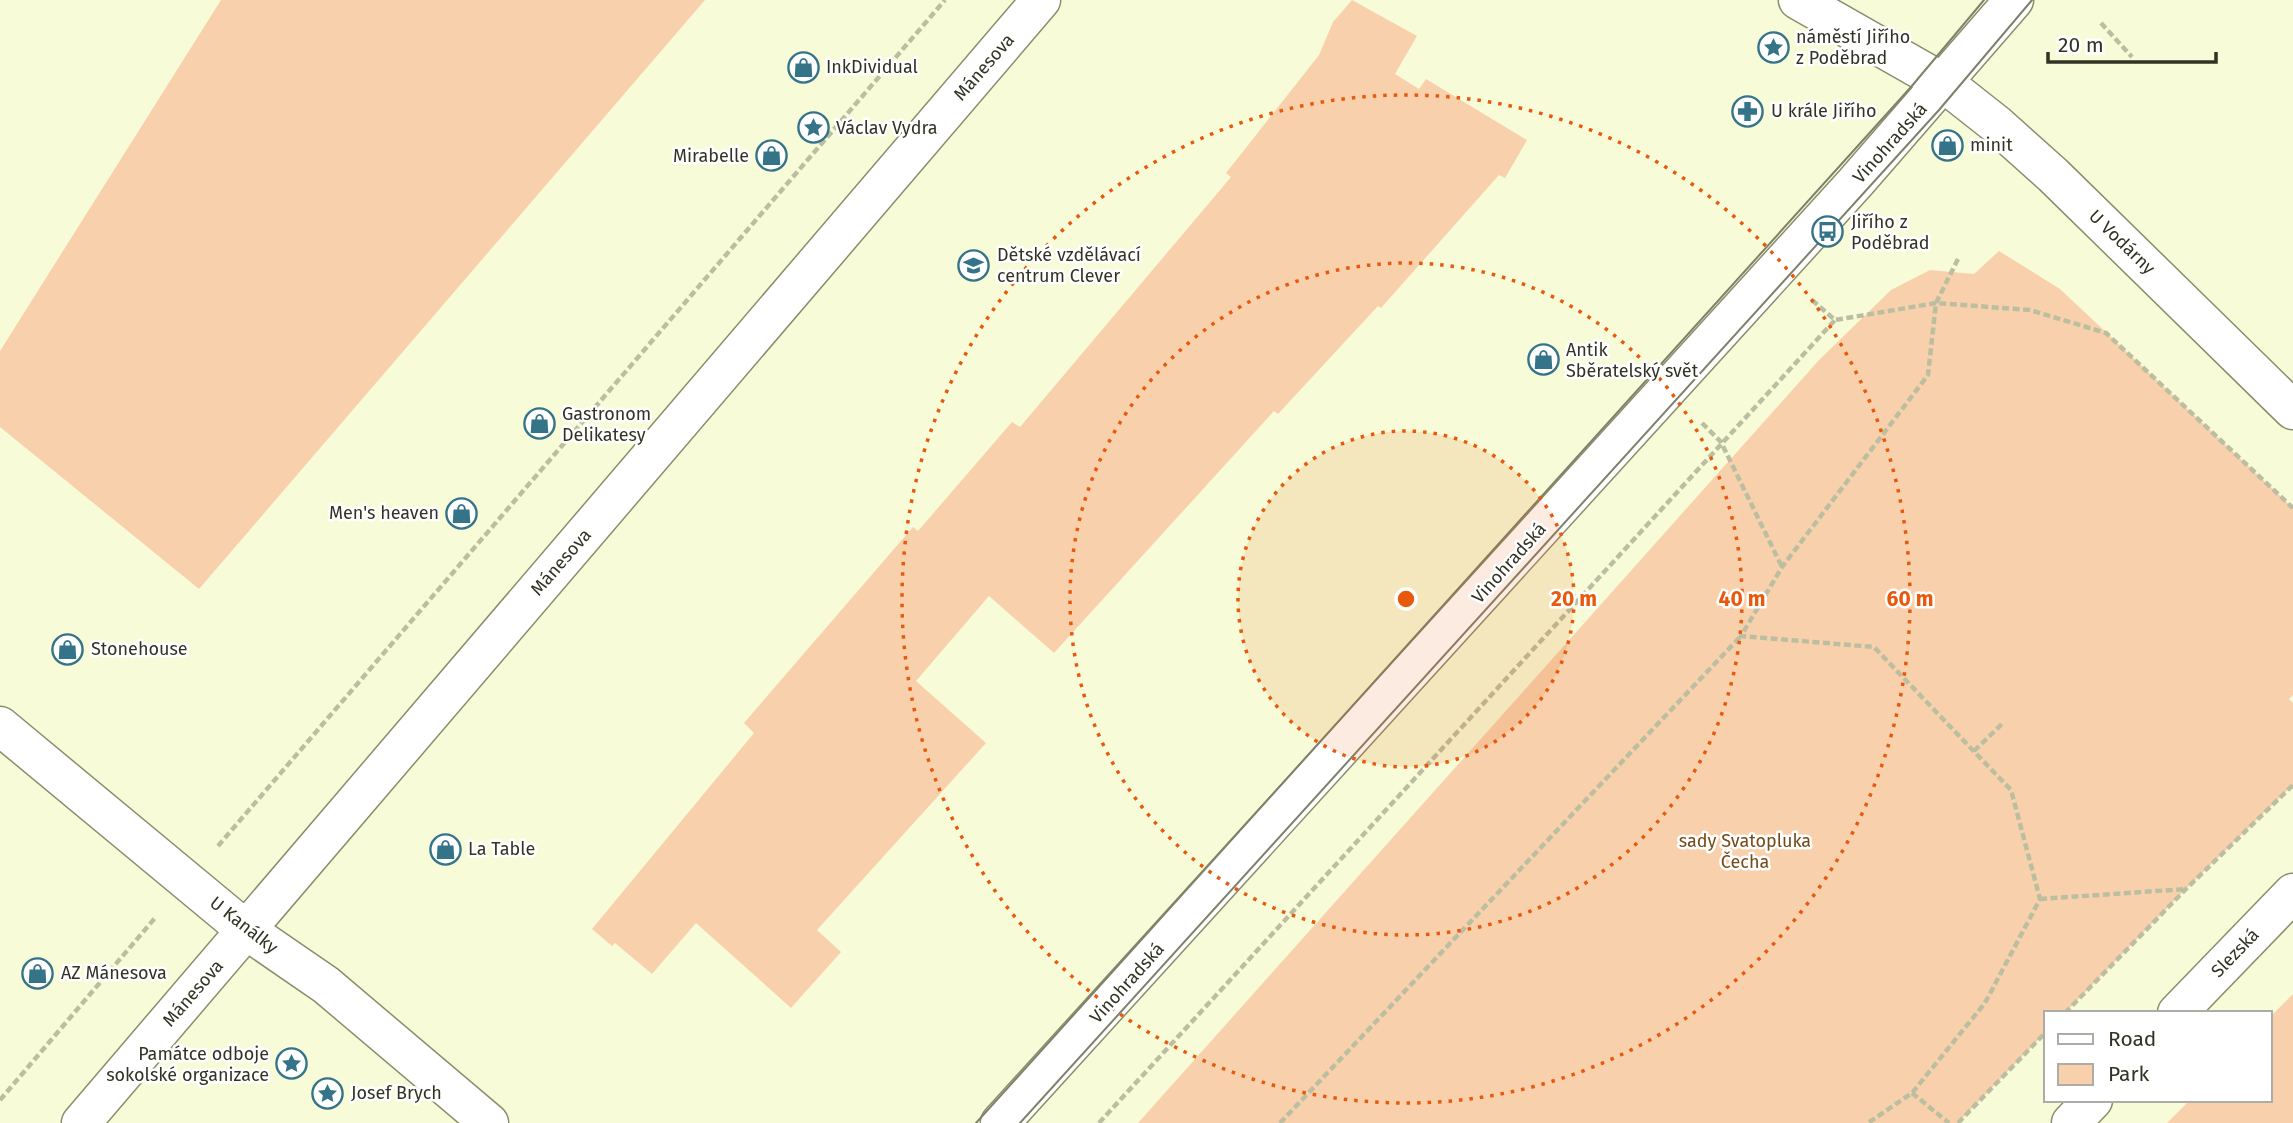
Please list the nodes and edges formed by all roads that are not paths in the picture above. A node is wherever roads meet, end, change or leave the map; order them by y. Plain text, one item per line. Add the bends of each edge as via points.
1 (1041, 0) edge
2 (1798, 0) edge
3 (2014, 0) edge
4 (1944, 83) junction
5 (2293, 410) edge
6 (0, 726) edge
7 (2293, 892) edge
8 (246, 930) junction
9 (2179, 1011) edge
10 (2091, 1102) edge
11 (81, 1123) edge
12 (489, 1123) edge
13 (1000, 1123) edge
14 (2071, 1123) edge

1 - 8 street, Mánesova
2 - 4 street
3 - 4 street, Vinohradská
4 - 5 street, U Vodárny via 2053,175
4 - 13 street, Vinohradská
6 - 8 street, U Kanálky
7 - 9 street, Slezská
8 - 11 street, Mánesova
8 - 12 street, U Kanálky via 326,985
10 - 14 street

